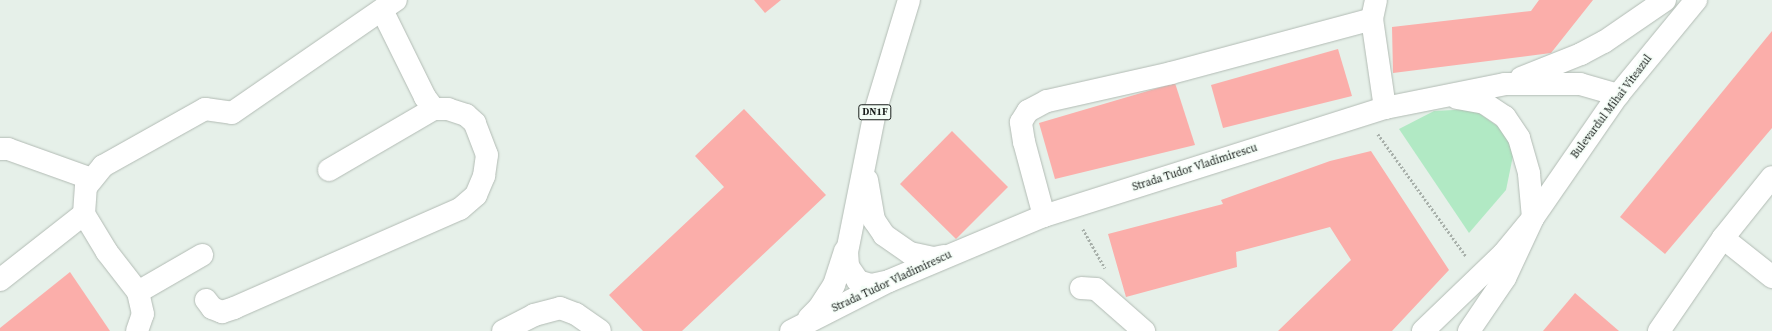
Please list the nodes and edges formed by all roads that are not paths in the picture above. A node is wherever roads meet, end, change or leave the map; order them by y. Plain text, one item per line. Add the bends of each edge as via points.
1 (909, 0) edge
2 (1666, 0) edge
3 (1696, 0) edge
4 (389, 5) edge
5 (1374, 10) edge
6 (1505, 84) junction
7 (1618, 95) junction
8 (1446, 96) junction
9 (434, 108) junction
10 (1385, 108) junction
11 (868, 144) junction
12 (0, 149) edge
13 (329, 170) dead end
14 (1772, 177) edge
15 (92, 179) junction
16 (84, 214) junction
17 (1044, 216) junction
18 (1533, 218) junction
19 (851, 226) junction
20 (1723, 238) junction
21 (202, 255) dead end
22 (948, 255) junction
23 (1772, 277) edge
24 (0, 280) edge
25 (889, 281) junction
26 (1081, 288) dead end
27 (138, 292) junction
28 (206, 300) dead end
29 (137, 331) edge
30 (503, 331) edge
31 (600, 331) edge
32 (791, 331) edge
33 (1144, 331) edge
34 (1423, 331) edge
35 (1469, 331) edge
36 (1658, 331) edge

1 - 11 main road, DN1F via 885,74
2 - 6 main road via 1610,38 1581,54
3 - 7 main road, Bulevardul Mihai Viteazul
4 - 9 main road via 425,97
4 - 15 main road via 232,113 205,109 103,166
5 - 10 main road
5 - 17 main road via 1172,73 1047,101 1028,111 1021,122 1024,142
6 - 7 main road, Strada Tudor Vladimirescu via 1580,84
6 - 8 main road, Strada Tudor Vladimirescu
7 - 18 main road, Bulevardul Mihai Viteazul
8 - 10 main road, Strada Tudor Vladimirescu
8 - 18 main road via 1484,103 1505,117 1519,138 1526,160
9 - 13 main road
9 - 28 main road via 448,109 466,115 475,123 487,155 484,176 476,195 460,209 234,308 222,312 212,308
10 - 17 main road, Strada Tudor Vladimirescu
11 - 19 main road, DN1F
11 - 22 main road via 867,192 874,220 884,235 910,253 934,258
12 - 15 main road via 8,149
14 - 20 main road
15 - 16 main road via 86,187
16 - 24 main road
16 - 27 main road via 107,252
17 - 22 main road, Strada Tudor Vladimirescu
18 - 34 main road, Bulevardul Mihai Viteazul via 1504,253
18 - 35 main road, Bulevardul Mihai Viteazul via 1505,278
19 - 25 main road via 847,260 853,278 871,285
19 - 32 main road, DN1F via 834,285 819,308
20 - 23 main road
20 - 36 main road
21 - 27 main road
22 - 25 main road, Strada Tudor Vladimirescu
25 - 32 main road, Strada Tudor Vladimirescu
26 - 33 main road via 1096,289
27 - 29 main road via 143,314
30 - 31 main road via 534,315 560,308 576,314

